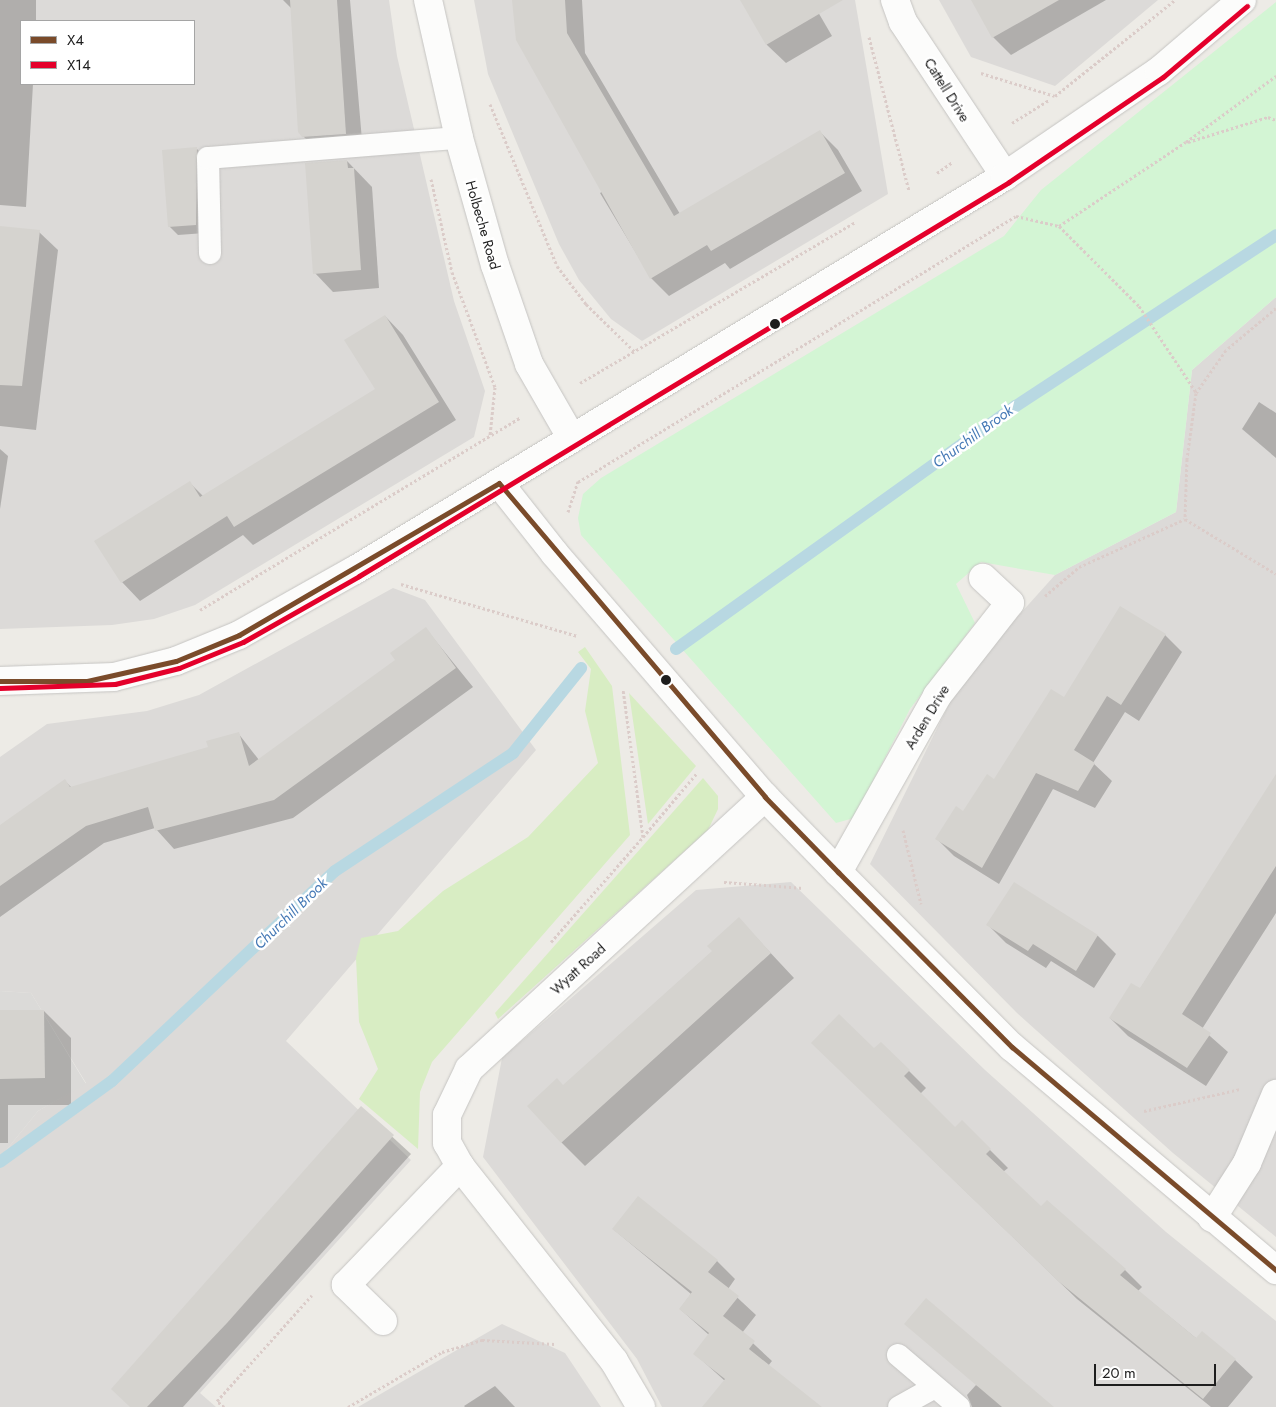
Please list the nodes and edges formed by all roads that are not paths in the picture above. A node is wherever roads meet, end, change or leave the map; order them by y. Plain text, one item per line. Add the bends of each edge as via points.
1 (428, 0) edge
2 (894, 0) edge
3 (1242, 0) edge
4 (459, 138) junction
5 (1005, 176) junction
6 (210, 253) dead end
7 (571, 437) junction
8 (499, 483) junction
9 (983, 578) dead end
10 (0, 681) edge
11 (765, 797) junction
12 (838, 872) junction
13 (1276, 1094) edge
14 (460, 1166) junction
15 (1212, 1218) junction
16 (1276, 1270) edge
17 (383, 1321) dead end
18 (898, 1355) dead end
19 (935, 1386) junction
20 (641, 1407) edge
21 (899, 1407) edge
22 (959, 1407) edge

1 - 4 street, Holbeche Road
2 - 5 street, Cattell Drive via 904,22
3 - 5 street via 1159,71
4 - 6 lane via 208,158
4 - 7 street, Holbeche Road via 495,266 547,402
5 - 7 street
7 - 8 street
8 - 10 street via 239,635 176,661 87,681
8 - 11 street via 610,619
9 - 12 street, Arden Drive via 1010,602 937,696
11 - 12 street
11 - 14 street, Wyatt Road via 468,1069 447,1115 447,1143
12 - 15 street via 1012,1047
13 - 15 street via 1247,1163
14 - 17 street via 346,1285
14 - 20 street, Wyatt Road via 614,1361
15 - 16 street
18 - 19 lane
19 - 21 lane
19 - 22 lane

